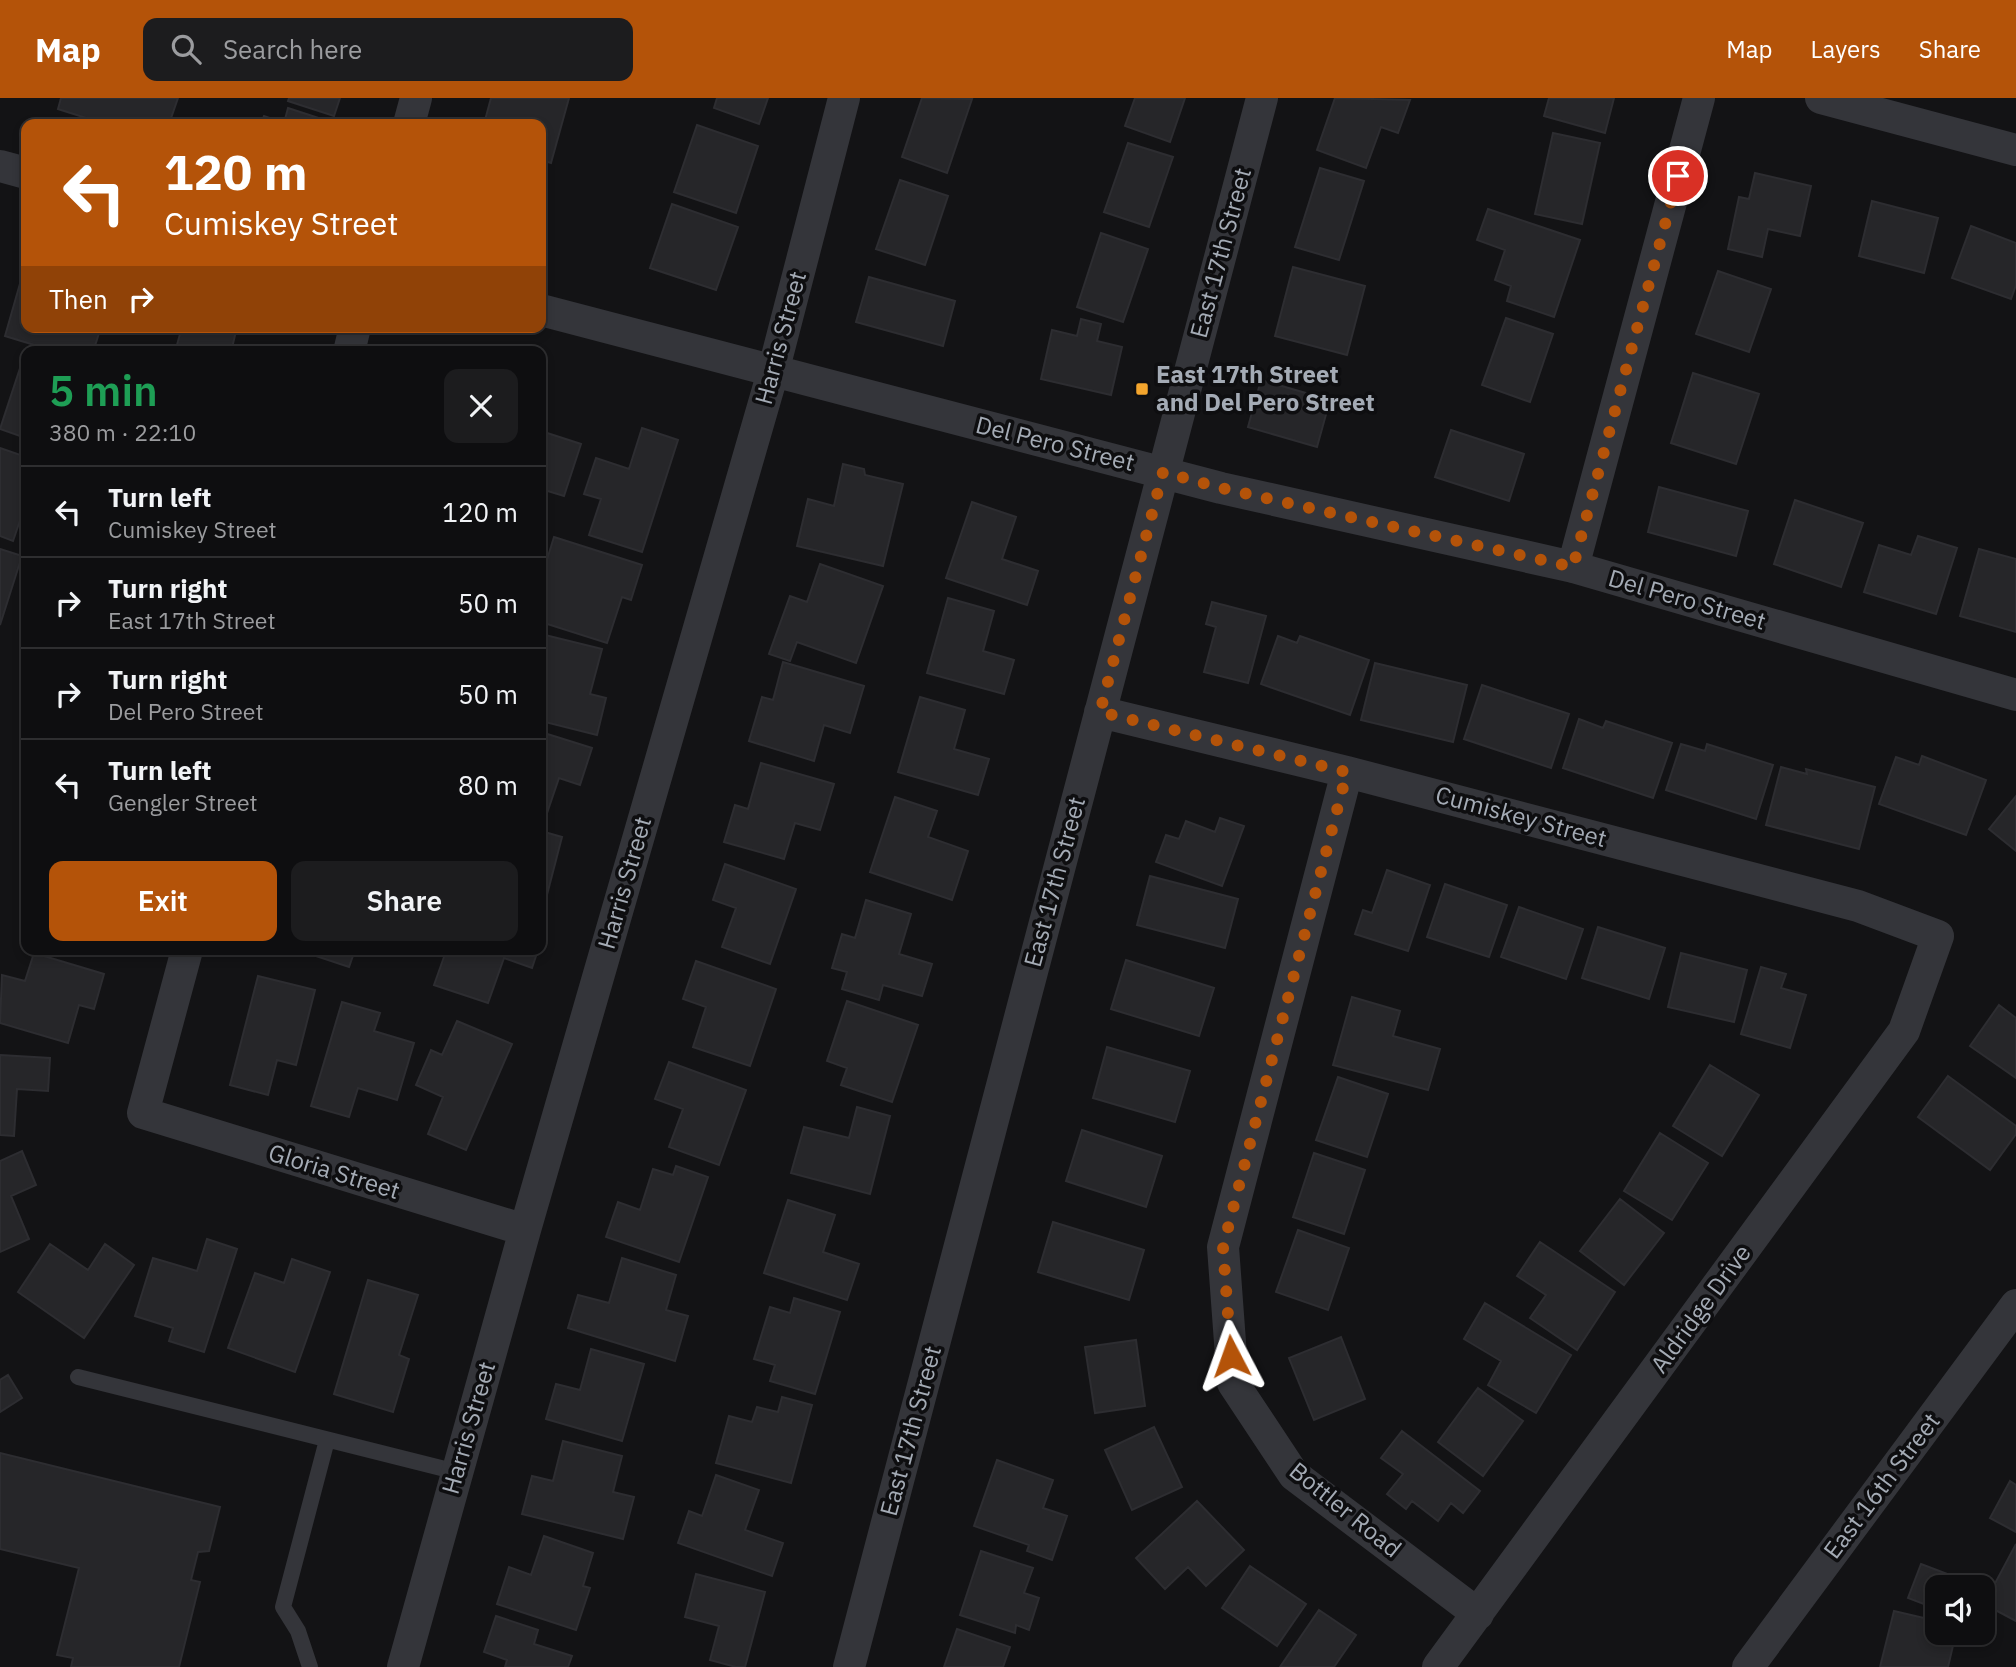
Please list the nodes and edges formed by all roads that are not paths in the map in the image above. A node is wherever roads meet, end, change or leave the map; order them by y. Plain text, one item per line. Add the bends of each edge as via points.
1 (416, 98) edge
2 (844, 98) edge
3 (1262, 98) edge
4 (1699, 98) edge
5 (1821, 98) edge
6 (410, 119) edge
7 (2016, 150) edge
8 (0, 166) edge
9 (21, 172) edge
10 (546, 311) edge
11 (773, 372) junction
12 (1163, 472) junction
13 (1573, 567) junction
14 (2016, 695) edge
15 (1100, 712) junction
16 (1347, 772) junction
17 (1938, 936) joint
18 (186, 955) edge
19 (525, 1230) junction
20 (2016, 1305) edge
21 (78, 1377) dead end
22 (327, 1440) junction
23 (457, 1472) junction
24 (1478, 1614) junction
25 (310, 1667) edge
26 (403, 1667) edge
27 (849, 1667) edge
28 (1438, 1667) edge
29 (1748, 1667) edge

1 - 6 street
2 - 11 street, Harris Street
3 - 12 street, East 17th Street
4 - 13 street
5 - 7 street
8 - 9 street
10 - 11 street, Del Pero Street
11 - 12 street, Del Pero Street
11 - 19 street, Harris Street
12 - 13 street, Del Pero Street
12 - 15 street, East 17th Street
13 - 14 street, Del Pero Street
15 - 16 street, Cumiskey Street
15 - 27 street, East 17th Street
16 - 17 street, Cumiskey Street via 1858,906
16 - 24 street, Bottler Road via 1223,1247 1233,1383 1294,1475
17 - 24 street, Aldridge Drive via 1904,1031
18 - 19 street, Gloria Street via 143,1113
19 - 23 street, Harris Street
20 - 29 street, East 16th Street
21 - 22 lane
22 - 23 lane
22 - 25 lane via 283,1606 298,1631
23 - 26 street, Harris Street
24 - 28 street, Aldridge Drive

